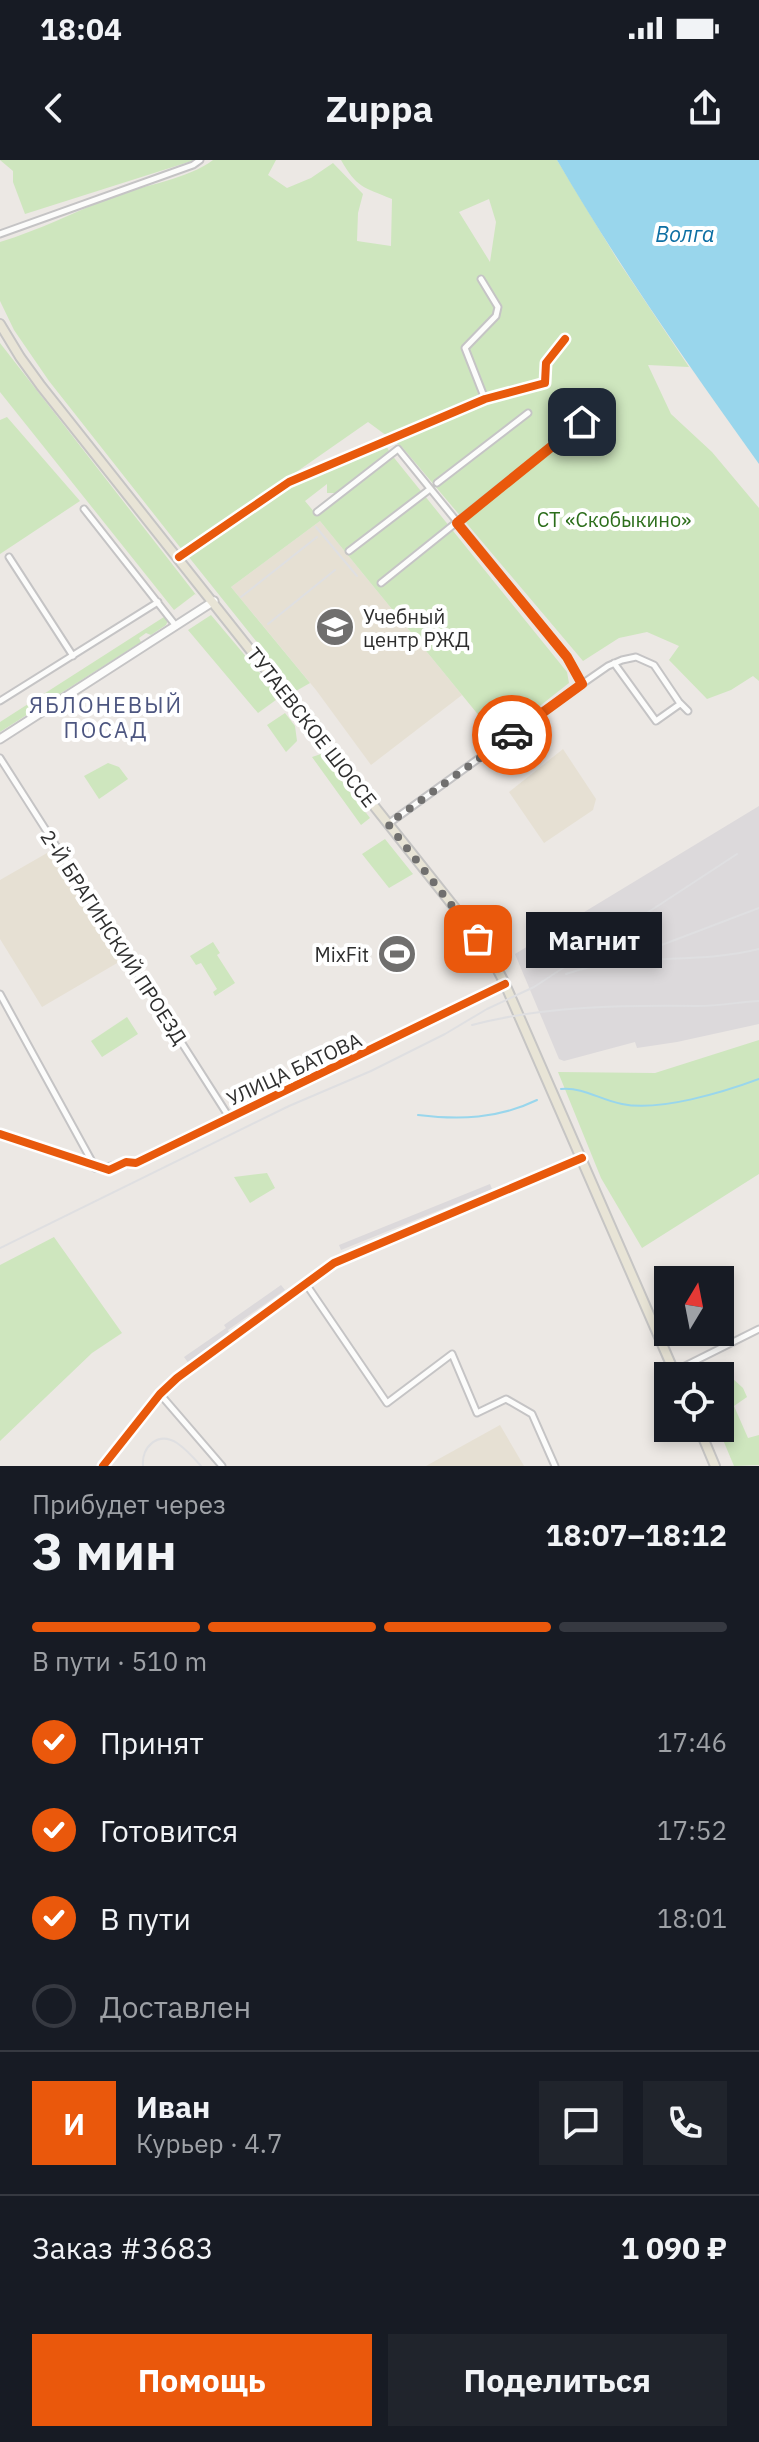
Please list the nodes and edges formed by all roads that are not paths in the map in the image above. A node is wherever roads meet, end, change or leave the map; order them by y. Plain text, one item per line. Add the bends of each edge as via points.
1 (200, 160) edge
2 (0, 234) edge
3 (481, 279) dead end
4 (0, 324) edge
5 (565, 339) dead end
6 (485, 399) junction
7 (605, 403) dead end
8 (528, 413) dead end
9 (437, 483) dead end
10 (430, 489) junction
11 (84, 509) dead end
12 (317, 512) dead end
13 (457, 523) junction
14 (349, 551) dead end
15 (9, 557) dead end
16 (179, 557) junction
17 (381, 583) dead end
18 (214, 601) junction
19 (158, 602) junction
20 (176, 626) junction
21 (73, 656) junction
22 (614, 663) junction
23 (582, 684) junction
24 (0, 701) edge
25 (680, 704) junction
26 (688, 711) dead end
27 (0, 739) edge
28 (0, 758) edge
29 (388, 824) junction
30 (505, 984) junction
31 (0, 994) edge
32 (229, 1117) junction
33 (0, 1134) edge
34 (582, 1158) junction
35 (95, 1167) junction
36 (306, 1284) junction
37 (759, 1329) edge
38 (670, 1362) edge
39 (697, 1362) edge
40 (160, 1394) junction
41 (705, 1442) edge
42 (103, 1466) edge
43 (222, 1466) edge
44 (555, 1466) edge
45 (715, 1466) edge

1 - 2 street
3 - 6 street via 498,307 496,316 465,348
4 - 16 main road, ТУТАЕВСКОЕ ШОССЕ via 41,386
5 - 6 street via 546,363 545,383
6 - 16 street via 289,482
7 - 13 street
8 - 9 street
10 - 12 street via 398,449
10 - 13 street
10 - 14 street
11 - 19 street
13 - 17 street
13 - 23 street via 567,657
15 - 21 street
16 - 18 main road, ТУТАЕВСКОЕ ШОССЕ
18 - 20 street
18 - 29 main road, ТУТАЕВСКОЕ ШОССЕ
19 - 20 street
19 - 21 street
20 - 27 street
21 - 24 street
22 - 23 street
22 - 25 street via 636,657 654,665
22 - 25 street via 656,721
23 - 29 street
25 - 26 street
28 - 32 street, 2-Й БРАГИНСКИЙ ПРОЕЗД
29 - 30 main road, ТУТАЕВСКОЕ ШОССЕ via 473,931
30 - 32 street, УЛИЦА БАТОВА
30 - 34 main road, ТУТАЕВСКОЕ ШОССЕ
31 - 35 street
32 - 35 street, УЛИЦА БАТОВА via 136,1163 109,1170
33 - 35 street
34 - 36 street via 334,1263
34 - 38 main road, ТУТАЕВСКОЕ ШОССЕ
36 - 40 street
36 - 44 street via 387,1403 452,1354 477,1413 506,1399 532,1414
37 - 39 street
40 - 42 street
40 - 43 street
41 - 45 main road

